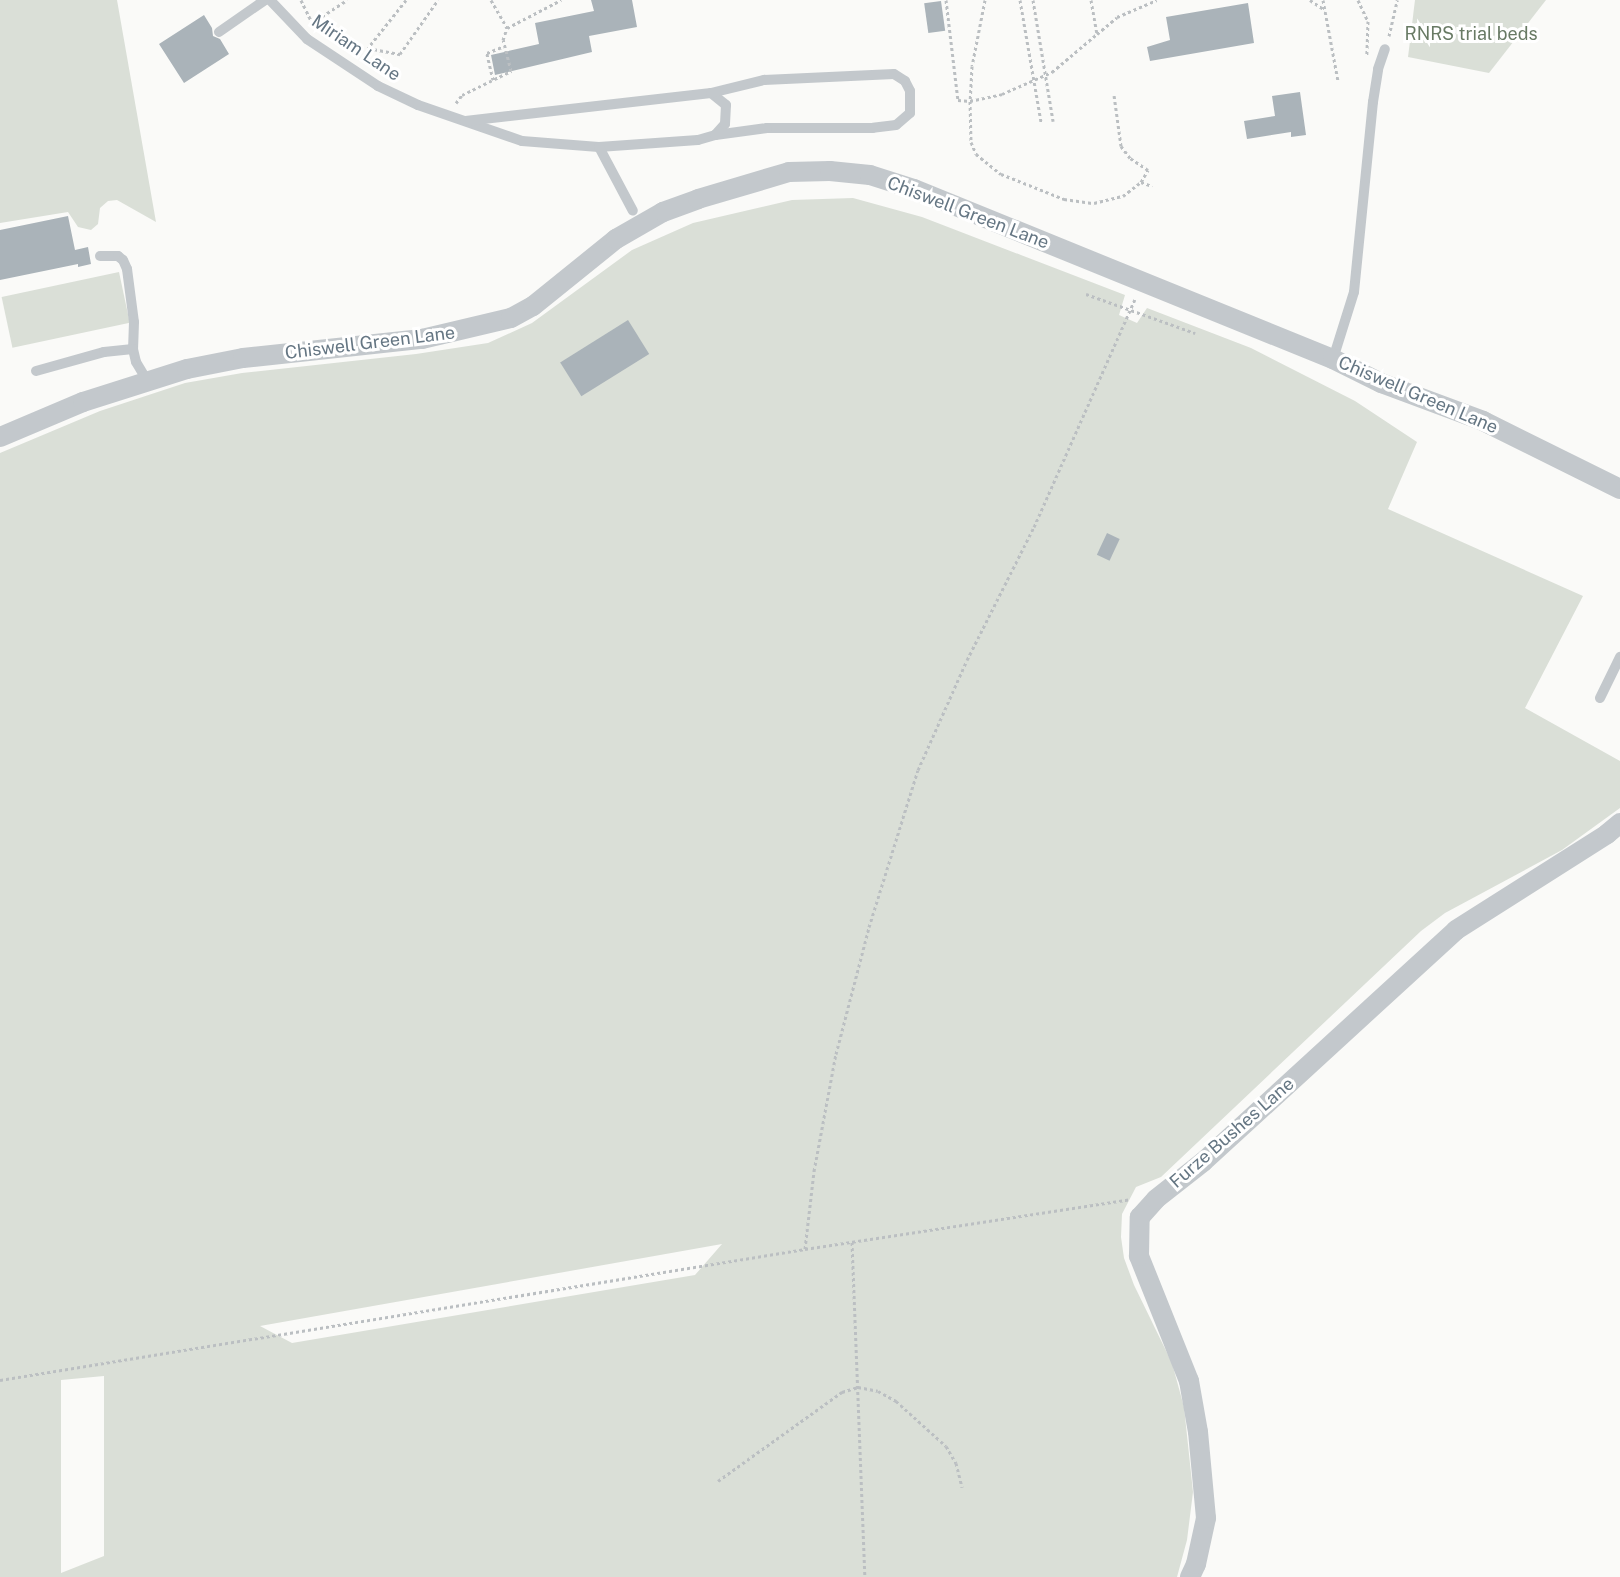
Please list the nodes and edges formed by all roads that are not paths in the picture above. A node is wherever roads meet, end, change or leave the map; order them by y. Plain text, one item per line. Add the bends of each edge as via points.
1 (265, 0) edge
2 (270, 0) edge
3 (219, 32) dead end
4 (1385, 49) road end
5 (711, 93) junction
6 (466, 121) junction
7 (715, 135) junction
8 (599, 147) junction
9 (633, 212) dead end
10 (100, 256) dead end
11 (133, 349) junction
12 (1333, 359) junction
13 (36, 371) dead end
14 (147, 380) junction
15 (0, 437) edge
16 (1620, 489) edge
17 (1620, 657) edge
18 (1599, 698) dead end
19 (1620, 823) edge
20 (1190, 1577) edge

1 - 3 lane
2 - 6 lane, Miriam Lane via 307,39 372,82 418,105
4 - 12 lane via 1373,102 1354,292
5 - 6 lane, Miriam Lane
5 - 7 lane via 726,105 725,124
5 - 7 lane, Miriam Lane via 764,80 894,74 905,81 910,91 910,113 896,125 767,128
6 - 8 lane, Miriam Lane via 522,141
7 - 8 lane, Miriam Lane via 660,145
8 - 9 lane
10 - 11 lane via 118,256 127,269 134,322
11 - 13 lane via 104,352
11 - 14 lane
12 - 14 street, Chiswell Green Lane via 914,189 870,175 830,171 789,172 698,199 655,217 616,239 533,306 511,318 422,339 243,358
12 - 16 street, Chiswell Green Lane via 1381,383 1483,421
14 - 15 street, Chiswell Green Lane
17 - 18 lane
19 - 20 street, Furze Bushes Lane via 1456,930 1140,1217 1139,1256 1189,1381 1198,1432 1206,1518

